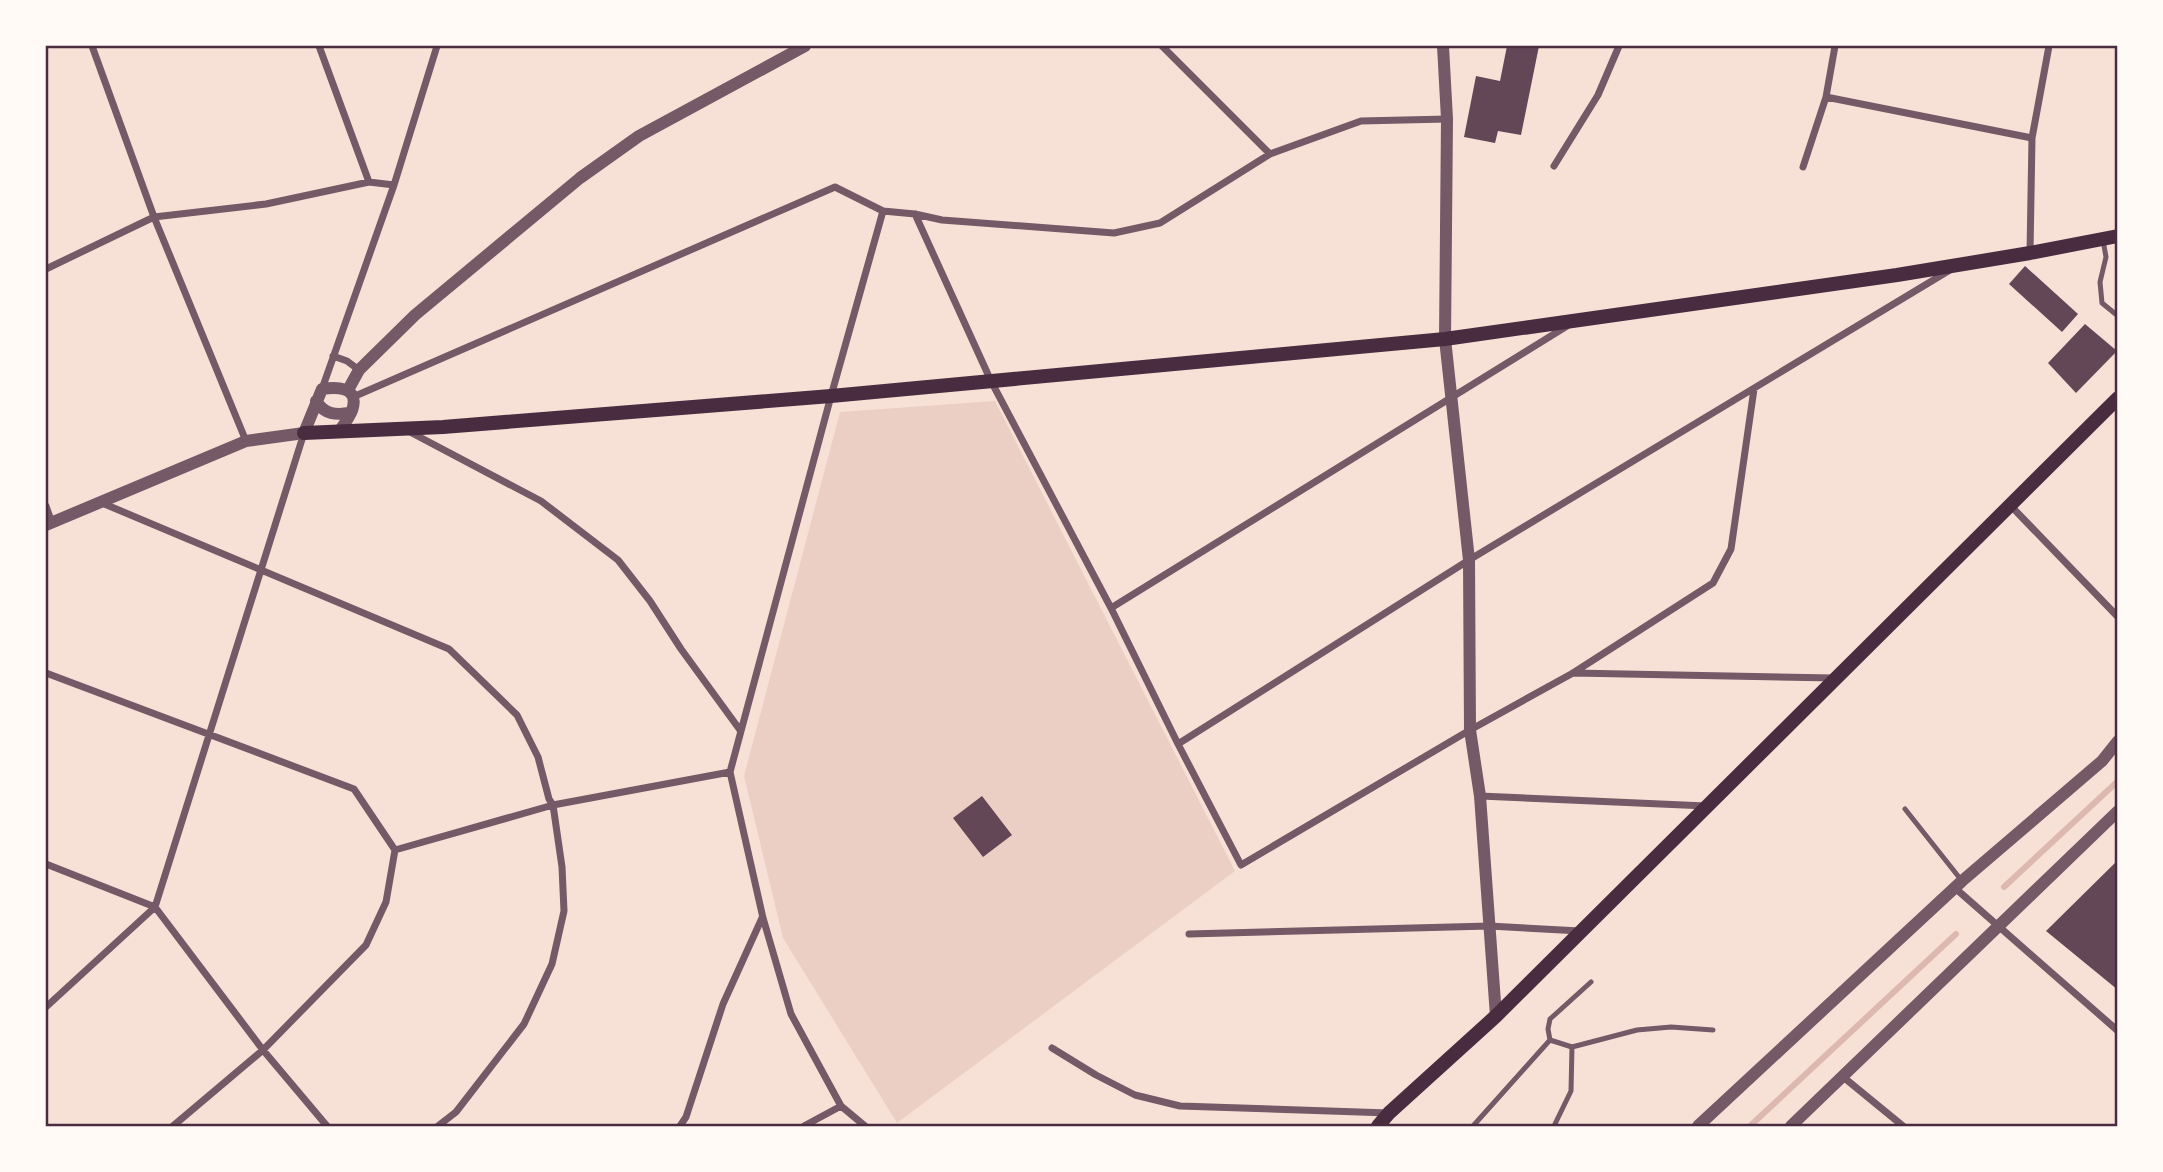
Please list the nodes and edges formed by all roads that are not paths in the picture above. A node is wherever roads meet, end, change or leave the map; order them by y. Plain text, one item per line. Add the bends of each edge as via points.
1 (92, 46) edge
2 (319, 46) edge
3 (437, 46) edge
4 (805, 46) edge
5 (1162, 46) edge
6 (1443, 46) edge
7 (1619, 46) edge
8 (1835, 46) edge
9 (2049, 46) edge
10 (1826, 97) junction
11 (1447, 119) junction
12 (2032, 138) junction
13 (1270, 154) junction
14 (1553, 166) dead end
15 (1803, 167) dead end
16 (369, 182) junction
17 (394, 185) junction
18 (883, 211) junction
19 (915, 214) junction
20 (154, 218) junction
21 (2110, 237) edge
22 (2030, 253) junction
23 (1956, 266) junction
24 (46, 269) edge
25 (2118, 316) edge
26 (1577, 320) junction
27 (1445, 339) junction
28 (333, 356) junction
29 (359, 370) junction
30 (990, 381) junction
31 (322, 389) junction
32 (1754, 389) junction
33 (350, 393) junction
34 (831, 396) junction
35 (1451, 396) junction
36 (2118, 398) edge
37 (316, 401) junction
38 (351, 413) junction
39 (403, 429) junction
40 (339, 432) junction
41 (304, 433) junction
42 (246, 441) junction
43 (102, 502) junction
44 (2010, 505) junction
45 (46, 506) edge
46 (48, 524) edge
47 (1469, 560) junction
48 (261, 570) junction
49 (1111, 608) junction
50 (2118, 617) edge
51 (46, 673) edge
52 (1573, 673) junction
53 (1838, 678) junction
54 (740, 730) junction
55 (1470, 730) junction
56 (209, 734) junction
57 (2118, 741) edge
58 (1178, 744) junction
59 (730, 772) junction
60 (1480, 796) junction
61 (553, 805) junction
62 (1710, 806) junction
63 (1905, 809) dead end
64 (2118, 811) edge
65 (395, 850) junction
66 (46, 864) edge
67 (1958, 885) junction
68 (155, 907) junction
69 (763, 918) junction
70 (1998, 925) junction
71 (1489, 926) junction
72 (1582, 932) junction
73 (1189, 934) dead end
74 (1591, 982) dead end
75 (46, 1007) edge
76 (1496, 1016) junction
77 (1713, 1030) dead end
78 (2118, 1031) edge
79 (1550, 1040) junction
80 (1052, 1048) dead end
81 (1572, 1048) junction
82 (263, 1050) junction
83 (1842, 1076) junction
84 (841, 1106) junction
85 (1389, 1113) junction
86 (173, 1126) edge
87 (327, 1126) edge
88 (438, 1126) edge
89 (680, 1126) edge
90 (804, 1126) edge
91 (865, 1126) edge
92 (1377, 1126) edge
93 (1473, 1126) edge
94 (1554, 1126) edge
95 (1698, 1126) edge
96 (1791, 1126) edge
97 (1903, 1126) edge

1 - 20 street
2 - 16 street
3 - 17 street
4 - 29 street via 639,136 580,178 415,315
5 - 13 street
6 - 11 street
7 - 14 street via 1598,95
8 - 10 street
9 - 12 street
10 - 12 street
10 - 15 street
11 - 13 street via 1362,121
11 - 27 street
12 - 22 street
13 - 19 street via 1160,223 1114,233
16 - 17 street
16 - 20 street via 266,204
17 - 28 street
18 - 19 street
18 - 33 street via 835,187
18 - 34 street
19 - 30 street
20 - 24 street
20 - 42 street
21 - 22 main road
21 - 25 lane via 2100,282 2102,303
22 - 23 main road
23 - 26 main road
23 - 32 street
26 - 27 main road
26 - 35 street
27 - 30 main road
27 - 35 street
28 - 29 street
28 - 31 street
29 - 33 street
30 - 34 main road
30 - 49 street
31 - 33 street via 337,387
31 - 37 street
32 - 47 street
32 - 52 street via 1731,549 1713,583
33 - 38 street
34 - 39 main road
34 - 54 street
35 - 47 street
35 - 49 street
36 - 44 main road
37 - 38 street via 330,414
37 - 41 street
38 - 40 street
39 - 40 main road
39 - 54 street via 541,501 618,560
40 - 41 main road
41 - 42 street
41 - 48 street
42 - 43 street
43 - 46 street
43 - 48 street
44 - 50 street
44 - 53 main road
45 - 46 street
47 - 55 street
47 - 58 street
48 - 56 street
48 - 61 street via 449,649 517,715 538,757
49 - 58 street
51 - 56 street
52 - 53 street
52 - 55 street
53 - 62 main road
54 - 59 street
55 - 58 street via 1241,865
55 - 60 street
56 - 65 street via 354,789
56 - 68 street
57 - 67 street via 2102,761
59 - 61 street
59 - 69 street
60 - 62 street
60 - 71 street
61 - 65 street
61 - 88 street via 564,911 552,964 524,1024 456,1112
62 - 72 main road
63 - 67 lane
64 - 70 street
65 - 82 street via 386,902 366,946
66 - 68 street
67 - 70 street
67 - 95 street
68 - 75 street
68 - 82 street
69 - 84 street via 790,1014
69 - 89 street via 723,1004
70 - 78 street
70 - 83 street
71 - 72 street
71 - 73 street
71 - 76 street
72 - 76 main road
74 - 79 lane via 1550,1019
76 - 85 main road
77 - 81 lane via 1636,1030
79 - 81 lane
79 - 93 lane
80 - 85 street via 1135,1095 1180,1106
81 - 94 lane via 1571,1091
82 - 86 street
82 - 87 street
83 - 96 street
83 - 97 street
84 - 90 street
84 - 91 street
85 - 92 main road

